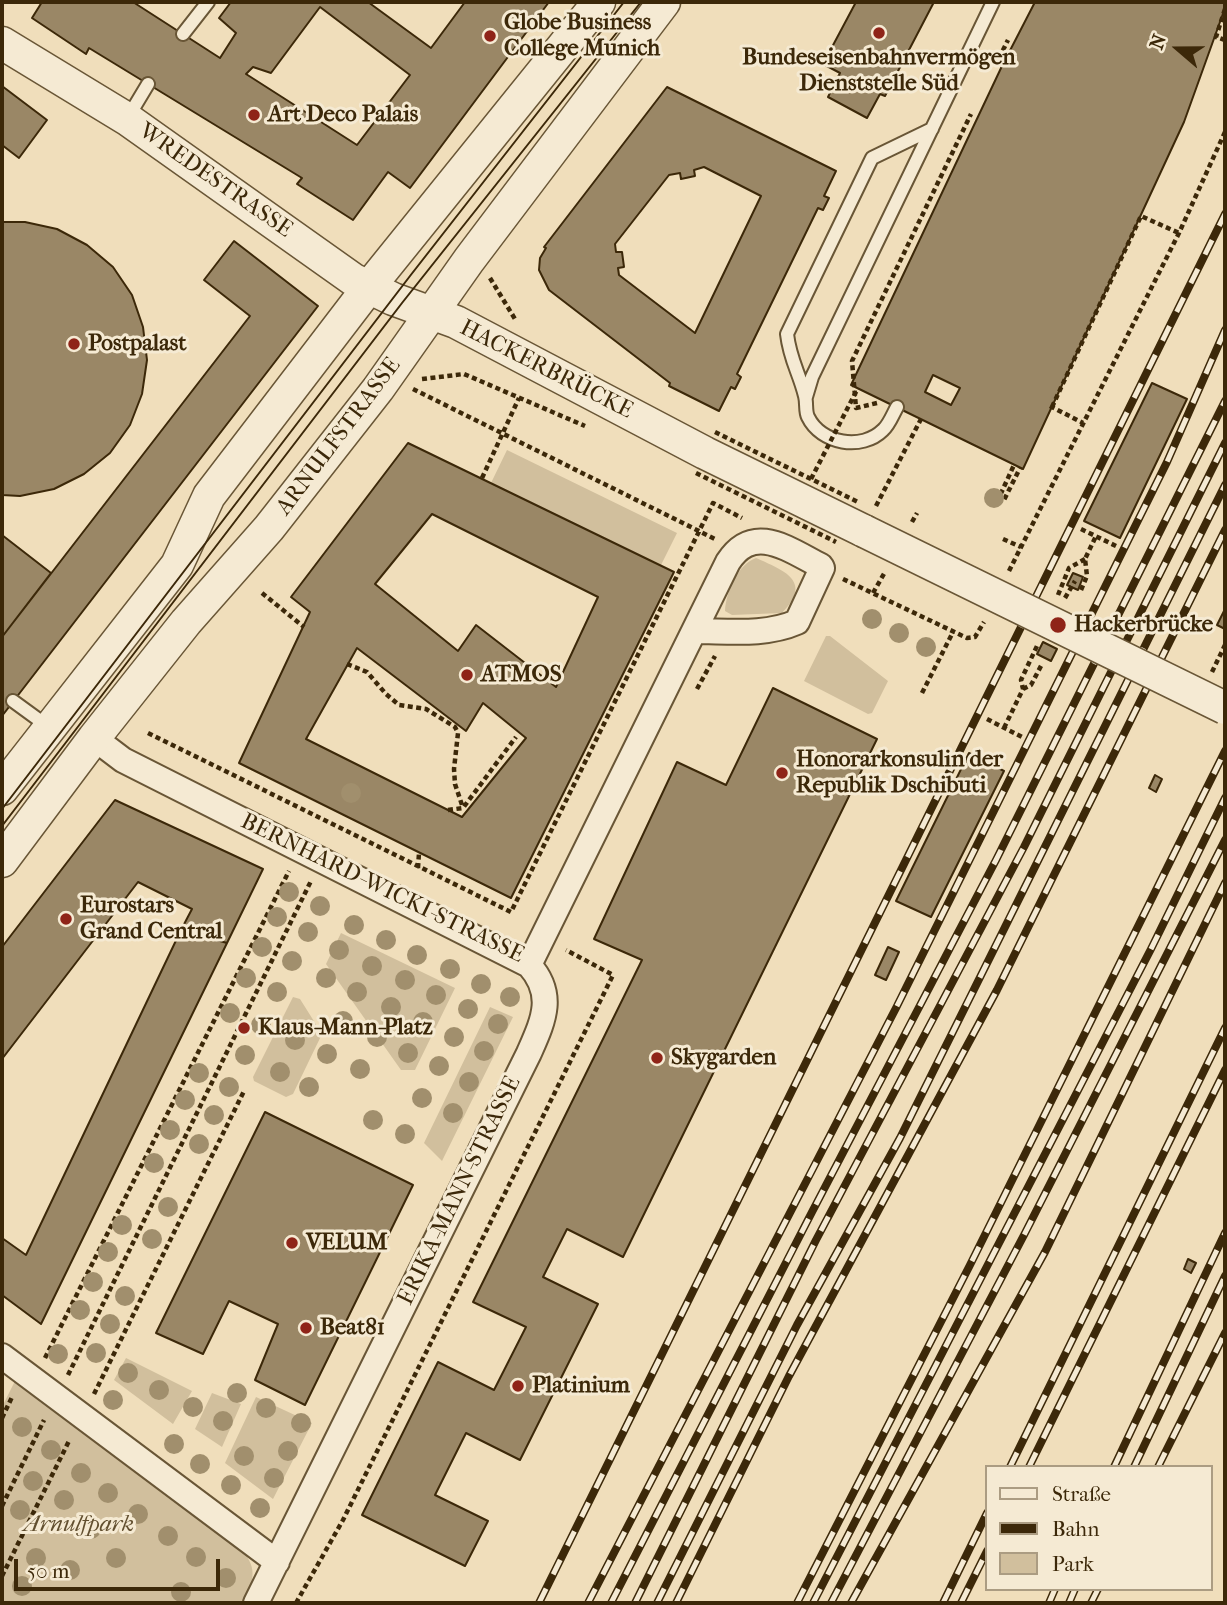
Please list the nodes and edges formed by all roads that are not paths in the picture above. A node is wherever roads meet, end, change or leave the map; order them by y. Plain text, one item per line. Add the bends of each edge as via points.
1 (208, 2) edge
2 (599, 2) edge
3 (664, 2) edge
4 (993, 2) edge
5 (183, 34) dead end
6 (2, 43) edge
7 (148, 84) dead end
8 (127, 119) junction
9 (932, 129) junction
10 (369, 287) junction
11 (430, 313) junction
12 (806, 397) junction
13 (891, 404) road end
14 (694, 631) junction
15 (13, 701) dead end
16 (1225, 708) edge
17 (50, 728) junction
18 (94, 738) junction
19 (2, 789) edge
20 (2, 861) edge
21 (529, 965) junction
22 (2, 1356) edge
23 (277, 1562) junction
24 (256, 1603) edge

1 - 5 lane
2 - 10 street
3 - 11 street, ARNULFSTRASSE
4 - 9 lane
6 - 8 street, WREDESTRASSE
7 - 8 lane
8 - 10 street, WREDESTRASSE
9 - 12 lane
9 - 12 lane via 872,158 787,334
10 - 11 street, WREDESTRASSE
10 - 17 street via 209,496 177,565
11 - 16 street, HACKERBRÜCKE, bridge
11 - 18 street, ARNULFSTRASSE via 378,389 269,528 186,622
12 - 13 lane via 808,416 820,432 839,442 867,441 884,430
14 - 14 street, BERNHARD-WICKI-STRASSE via 782,629 797,622 821,566 777,544 753,540 736,550
14 - 21 street, BERNHARD-WICKI-STRASSE
15 - 17 lane
17 - 19 street
18 - 20 street, ARNULFSTRASSE
18 - 21 street, BERNHARD-WICKI-STRASSE via 123,760
21 - 23 street, ERIKA-MANN-STRASSE via 542,985 546,1003 543,1022
22 - 23 street
23 - 24 street, ERIKA-MANN-STRASSE

